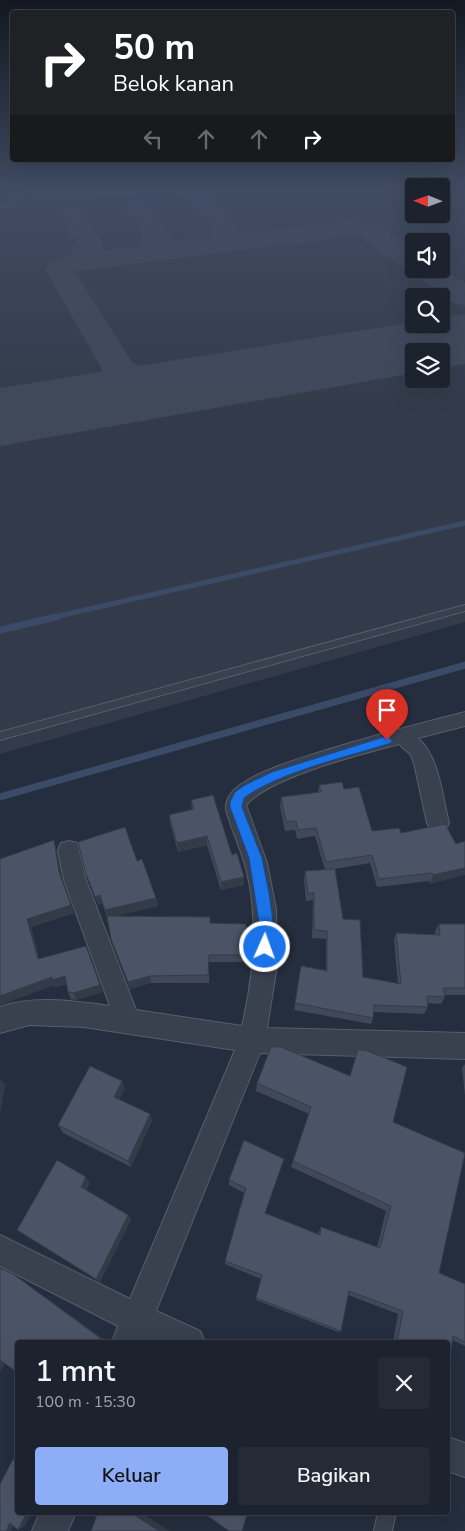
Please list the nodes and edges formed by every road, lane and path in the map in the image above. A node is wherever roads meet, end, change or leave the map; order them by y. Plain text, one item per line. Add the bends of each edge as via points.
1 (465, 608) edge
2 (465, 719) edge
3 (0, 736) edge
4 (403, 736) junction
5 (438, 823) edge
6 (69, 850) dead end
7 (0, 1020) edge
8 (128, 1022) junction
9 (252, 1040) junction
10 (465, 1046) edge
11 (0, 1250) edge
12 (132, 1331) edge
13 (179, 1340) edge
14 (450, 1455) edge
15 (465, 1460) edge
16 (57, 1515) edge
17 (386, 1515) edge
18 (50, 1531) edge
19 (383, 1531) edge

1 - 3 lane
2 - 4 street
4 - 5 street via 419,751 424,763
4 - 9 street via 276,775 239,795 236,802 238,814 256,858 267,929 260,1002
6 - 8 street via 75,880
7 - 8 street via 29,1013 84,1015
8 - 9 street
9 - 10 street
9 - 12 street
11 - 12 street
12 - 13 street
14 - 15 street
16 - 18 street
17 - 19 lane

